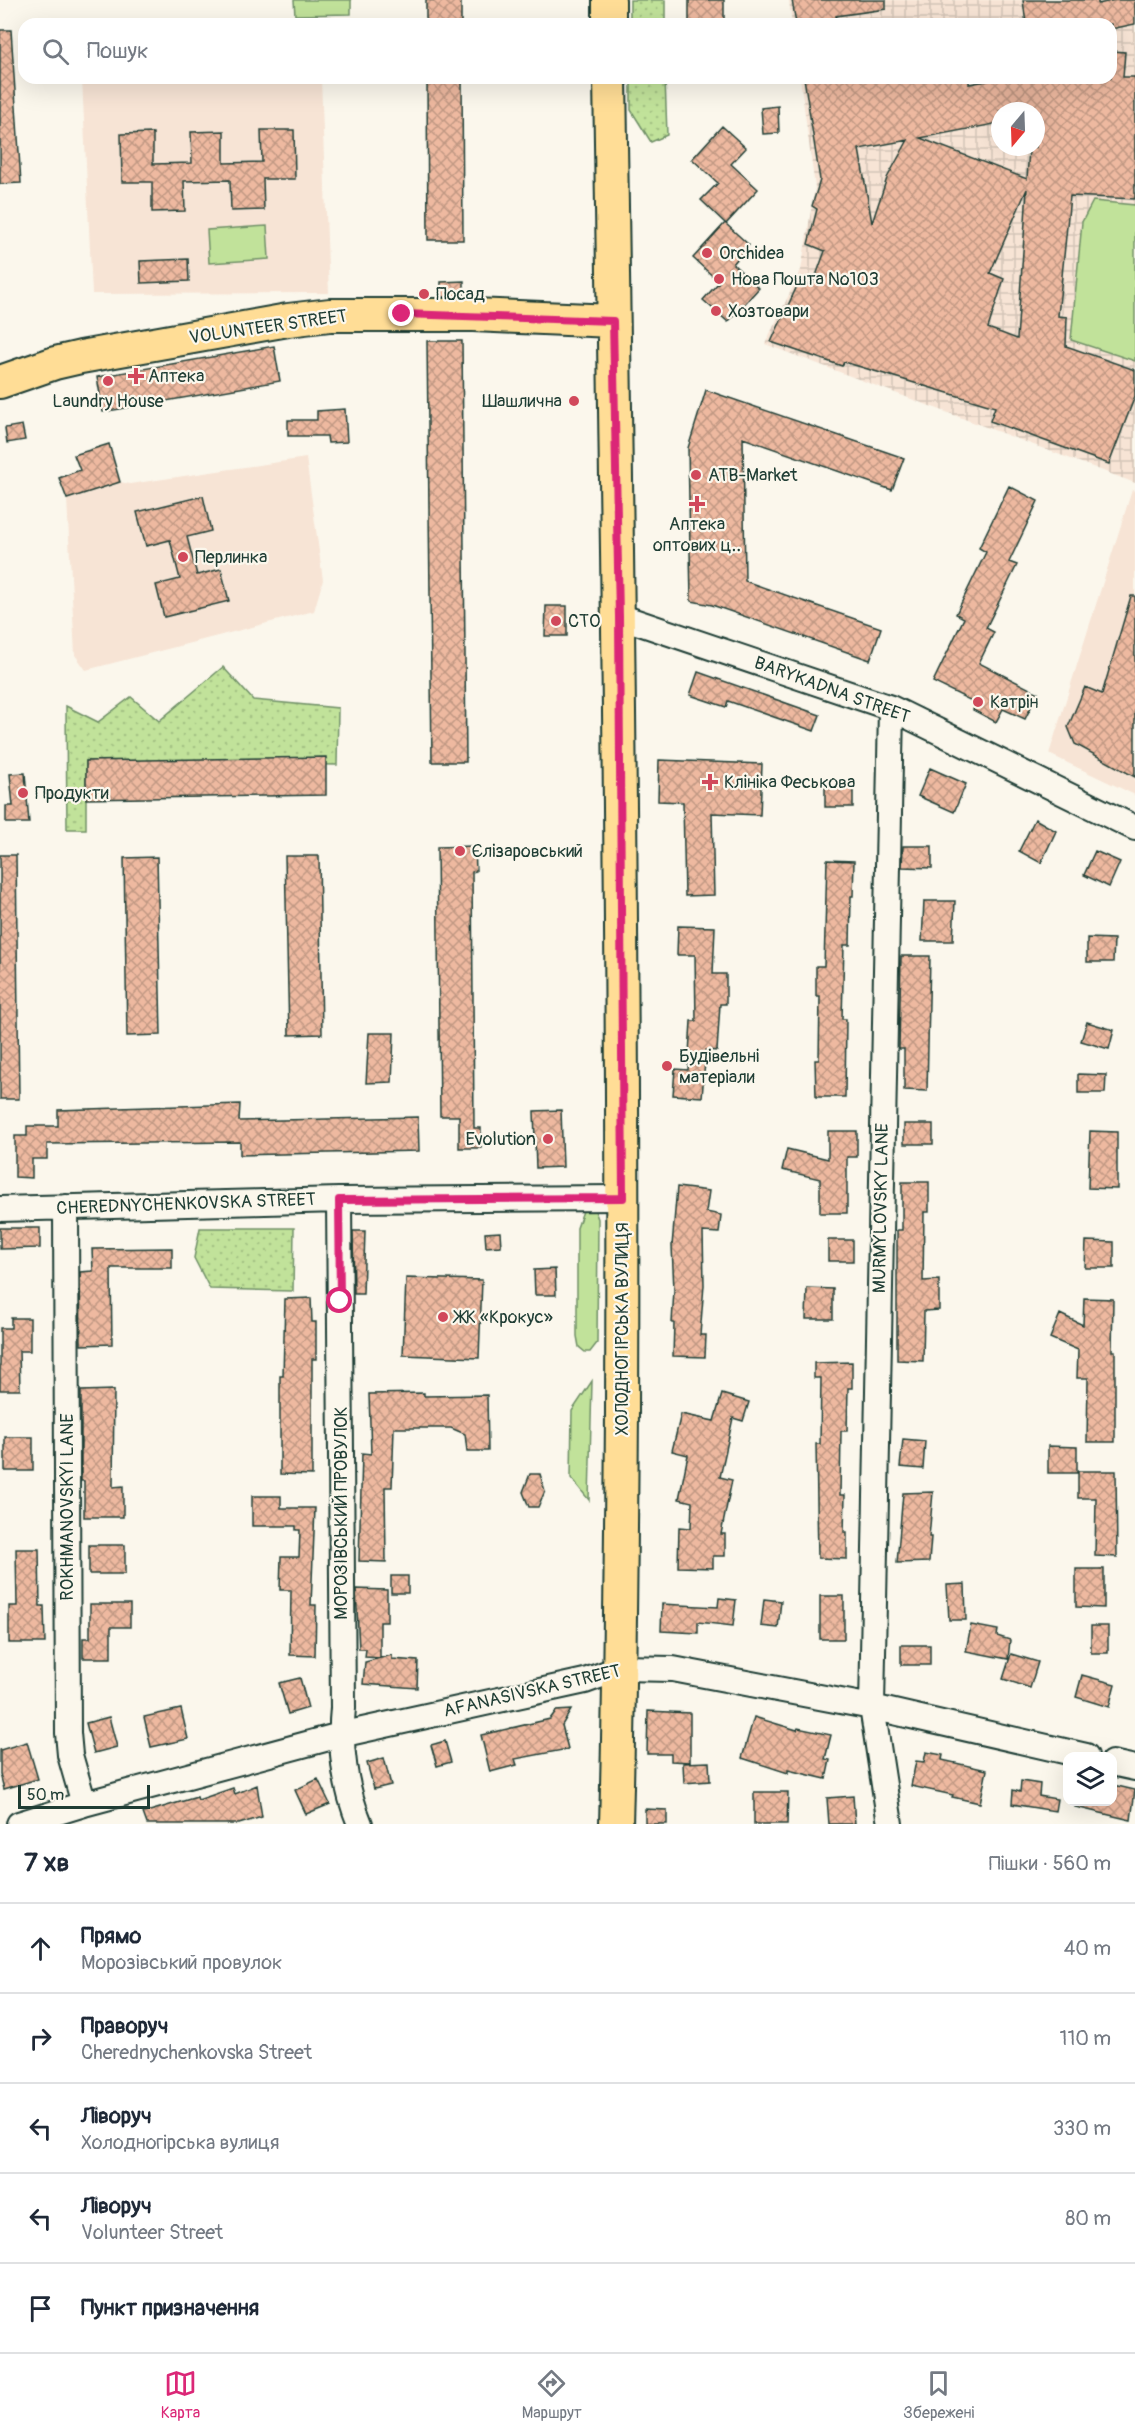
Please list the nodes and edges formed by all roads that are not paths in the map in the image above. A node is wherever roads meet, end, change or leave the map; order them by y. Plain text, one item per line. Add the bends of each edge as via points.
1 (609, 0) edge
2 (609, 18) edge
3 (610, 84) edge
4 (613, 321) junction
5 (0, 382) edge
6 (619, 616) junction
7 (891, 708) junction
8 (1135, 828) edge
9 (623, 1198) junction
10 (339, 1200) junction
11 (66, 1207) junction
12 (0, 1209) edge
13 (621, 1668) junction
14 (872, 1707) junction
15 (340, 1735) junction
16 (1069, 1752) edge
17 (1117, 1764) edge
18 (1135, 1768) edge
19 (84, 1804) junction
20 (47, 1821) edge
21 (19, 1824) edge
22 (360, 1824) edge
23 (616, 1824) edge
24 (890, 1824) edge

1 - 2 main road
3 - 4 main road, ХОЛОДНОГІРСЬКА ВУЛИЦЯ
4 - 5 main road, VOLUNTEER STREET via 474,315 330,315 81,357
4 - 6 main road, ХОЛОДНОГІРСЬКА ВУЛИЦЯ
6 - 7 street, BARYKADNA STREET
6 - 9 main road, ХОЛОДНОГІРСЬКА ВУЛИЦЯ
7 - 8 street, BARYKADNA STREET
7 - 14 street, MURMYLOVSKY LANE
9 - 10 street, CHEREDNYCHENKOVSKA STREET
9 - 13 main road, ХОЛОДНОГІРСЬКА ВУЛИЦЯ
10 - 11 street, CHEREDNYCHENKOVSKA STREET
10 - 15 street, МОРОЗІВСЬКИЙ ПРОВУЛОК via 343,1708
11 - 12 street, CHEREDNYCHENKOVSKA STREET
11 - 19 street, ROKHMANOVSKYI LANE via 68,1733
13 - 14 street, AFANASIVSKA STREET via 673,1669
13 - 15 street, AFANASIVSKA STREET via 585,1681
13 - 23 main road, ХОЛОДНОГІРСЬКА ВУЛИЦЯ
14 - 16 street, AFANASIVSKA STREET
14 - 24 street, MURMYLOVSKY LANE
15 - 19 street, AFANASIVSKA STREET
15 - 22 street, МОРОЗІВСЬКИЙ ПРОВУЛОК via 351,1802
17 - 18 street
19 - 20 street, AFANASIVSKA STREET
20 - 21 street, AFANASIVSKA STREET

